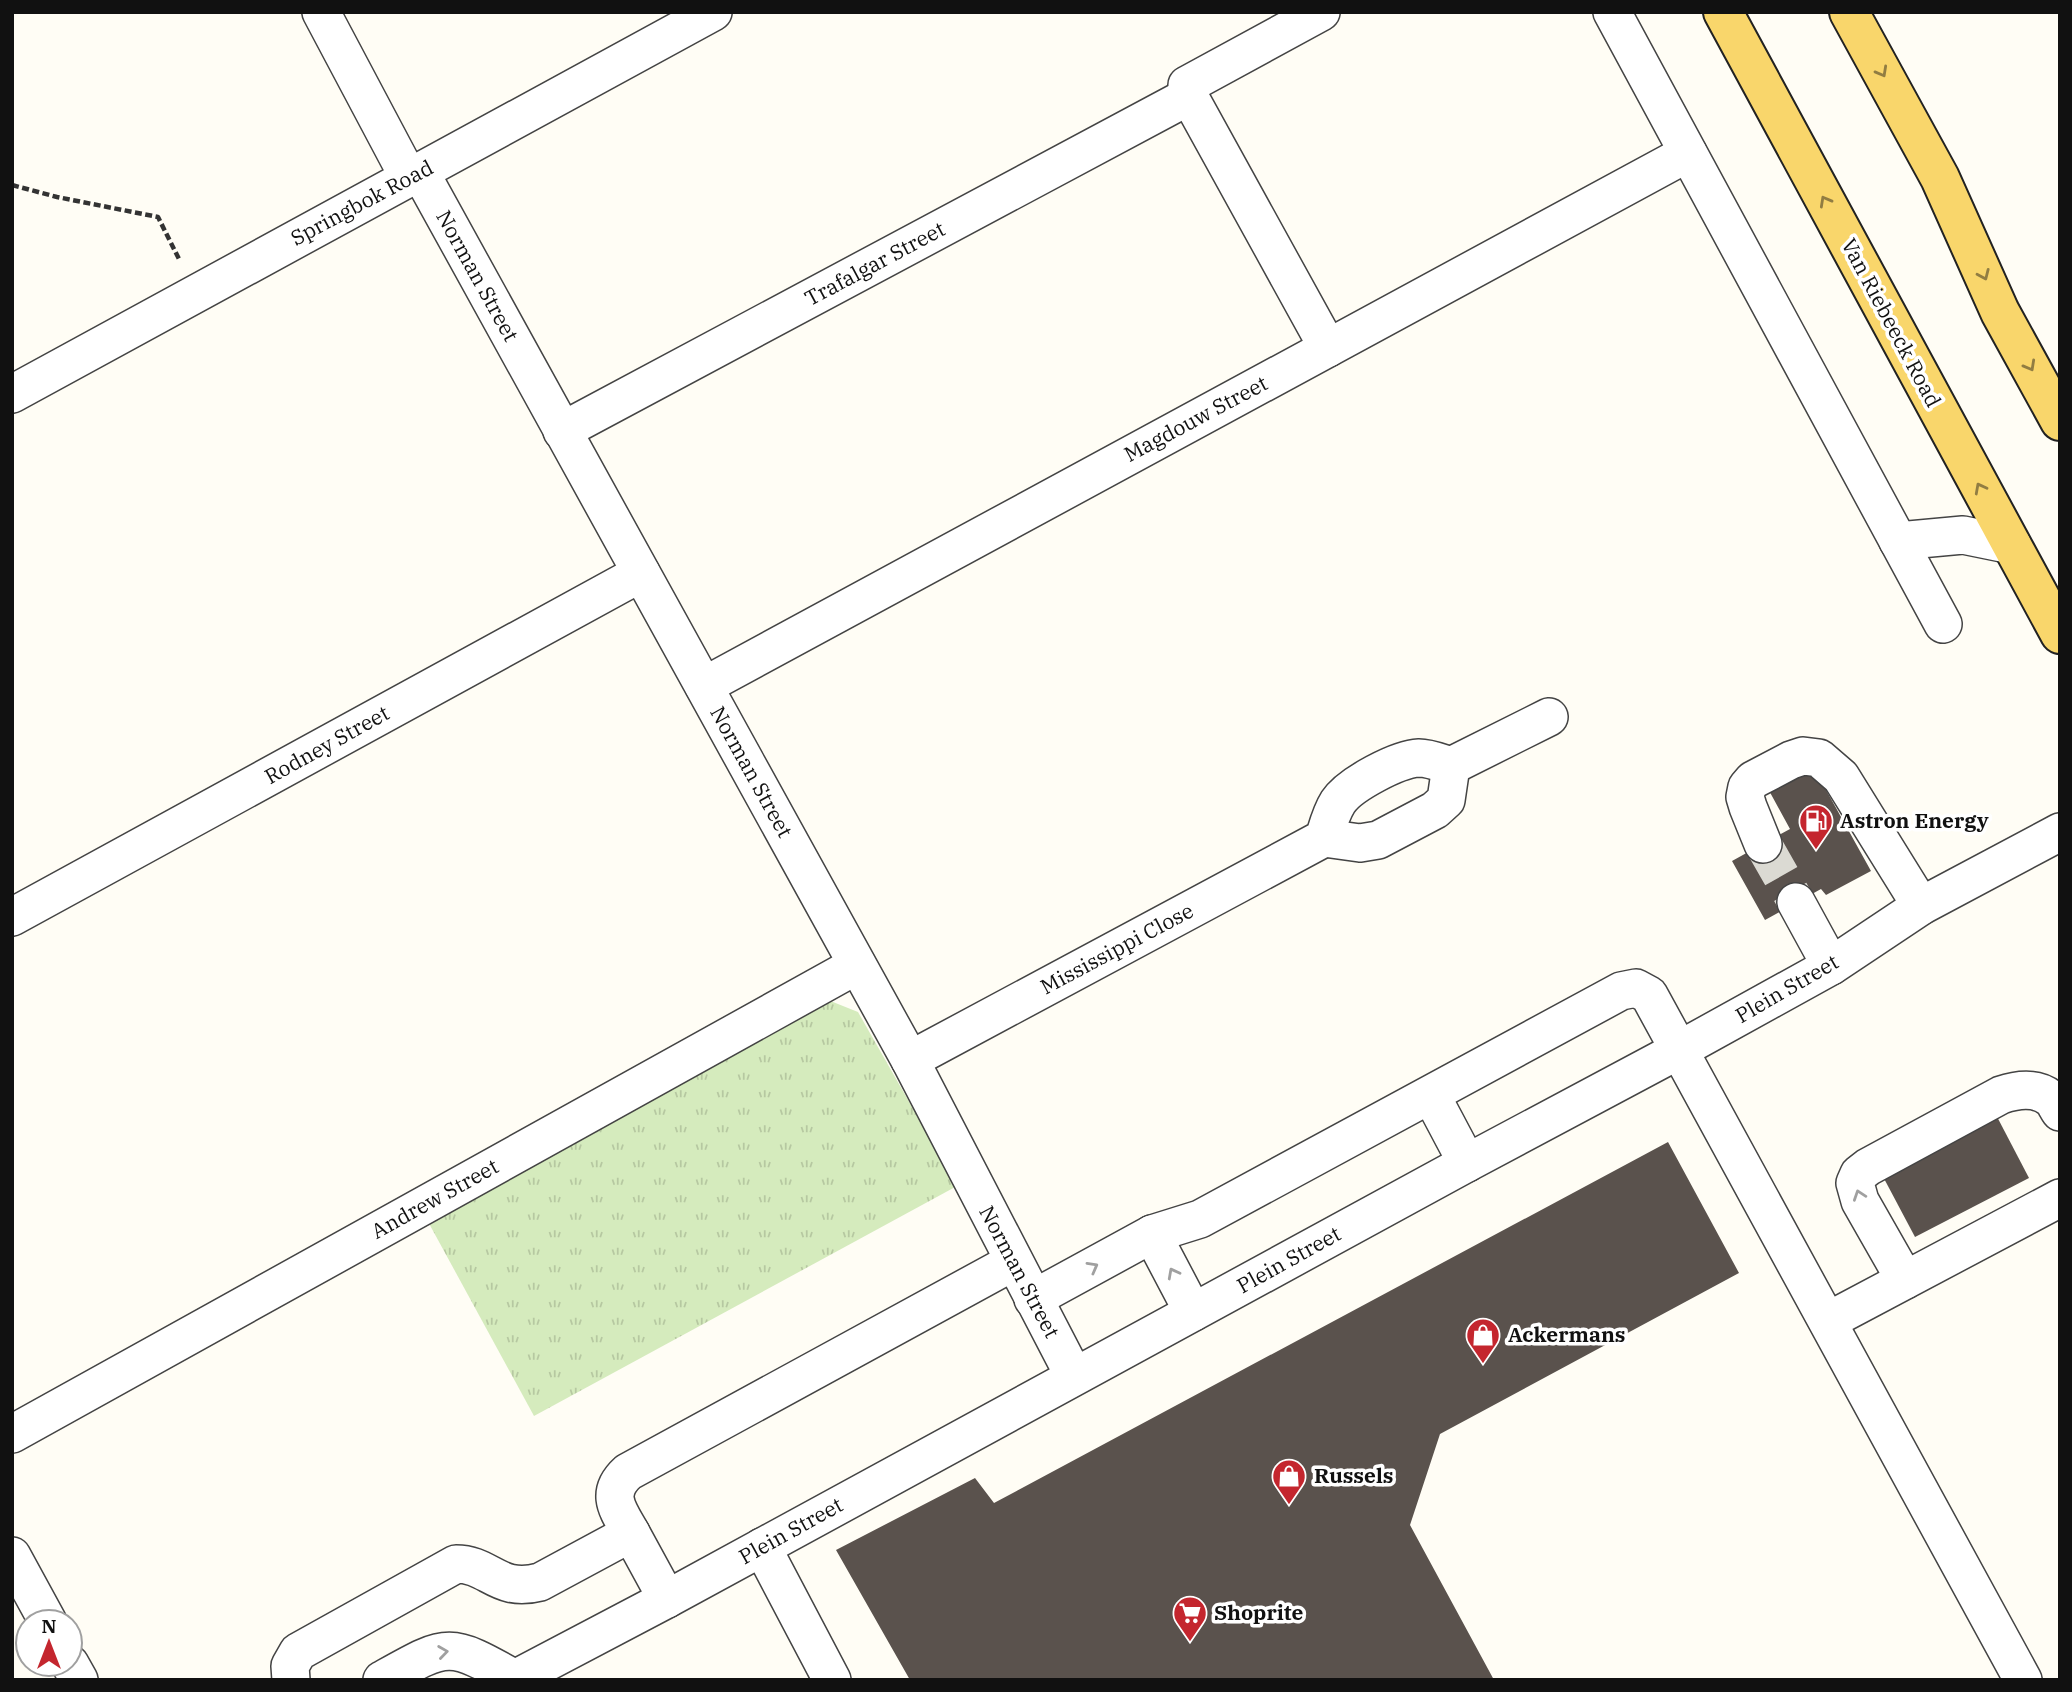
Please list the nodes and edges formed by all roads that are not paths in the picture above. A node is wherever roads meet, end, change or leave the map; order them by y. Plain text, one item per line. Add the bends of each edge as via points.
1 (321, 12) edge
2 (712, 12) edge
3 (1321, 12) edge
4 (1612, 12) edge
5 (1723, 12) edge
6 (1849, 12) edge
7 (1189, 96) junction
8 (1688, 153) junction
9 (414, 175) junction
10 (1328, 348) junction
11 (12, 394) edge
12 (2060, 421) edge
13 (562, 431) junction
14 (1898, 541) junction
15 (2012, 545) junction
16 (641, 573) junction
17 (1943, 624) dead end
18 (2060, 634) edge
19 (704, 686) junction
20 (1549, 717) dead end
21 (1451, 766) junction
22 (2060, 832) edge
23 (1324, 838) junction
24 (1763, 844) tunnel mouth
25 (1796, 902) tunnel mouth
26 (1921, 906) junction
27 (12, 917) edge
28 (857, 965) junction
29 (1831, 965) junction
30 (1679, 1050) junction
31 (909, 1060) junction
32 (1431, 1095) junction
33 (2055, 1105) edge
34 (1467, 1163) junction
35 (2060, 1198) edge
36 (1152, 1234) junction
37 (1013, 1262) junction
38 (1897, 1268) junction
39 (1033, 1299) junction
40 (1193, 1312) junction
41 (1828, 1321) junction
42 (1074, 1376) junction
43 (12, 1434) edge
44 (631, 1534) junction
45 (762, 1547) junction
46 (12, 1556) edge
47 (667, 1599) junction
48 (40, 1608) edge
49 (514, 1679) edge
50 (291, 1680) edge
51 (382, 1680) edge
52 (832, 1680) edge
53 (2023, 1680) edge

1 - 9 street, Norman Street
2 - 9 street, Springbok Road
3 - 7 street, Trafalgar Street via 1187,85
4 - 8 street
15 -> 5 main road, Van Riebeeck Road
6 -> 12 main road via 1940,178 2000,312
7 - 10 street
7 - 13 street, Trafalgar Street
8 - 10 street, Magdouw Street
8 - 14 street
9 - 11 street, Springbok Road
9 - 13 street, Norman Street
10 - 19 street, Magdouw Street
13 - 16 street, Norman Street
14 - 15 street via 1963,535
14 - 17 street
15 - 18 main road, Van Riebeeck Road
16 - 19 street, Norman Street
16 - 27 street, Rodney Street
19 - 28 street, Norman Street
20 - 21 street
21 - 23 street via 1422,758 1394,764 1340,799
21 - 23 street via 1446,800 1435,810 1369,843
22 - 26 street, Plein Street
23 - 31 street, Mississippi Close
24 - 26 street via 1745,797 1747,787 1791,760 1819,758 1841,778
25 - 29 street
26 - 29 street, Plein Street
28 - 31 street, Norman Street
28 - 43 street, Andrew Street
29 - 30 street, Plein Street
30 - 32 street via 1649,995 1628,989
30 - 34 street, Plein Street
30 - 41 street
31 - 37 street, Norman Street
32 - 34 street
32 - 36 street via 1200,1219
38 -> 33 street via 1857,1192 1859,1174 2015,1090 2032,1091
34 - 40 street, Plein Street
35 - 38 street
39 -> 36 street
40 -> 36 street
37 - 39 street, Norman Street
37 - 44 street via 628,1472 614,1492 615,1504
38 - 41 street
39 - 42 street, Norman Street
40 - 42 street, Plein Street
41 - 53 street
42 - 45 street, Plein Street
44 - 47 street
44 - 50 street via 540,1583 525,1586 456,1564 298,1652 290,1666
45 - 47 street, Plein Street
45 - 52 street
46 - 48 street
47 - 49 street, Plein Street
51 -> 49 street via 435,1652 455,1650 472,1654

